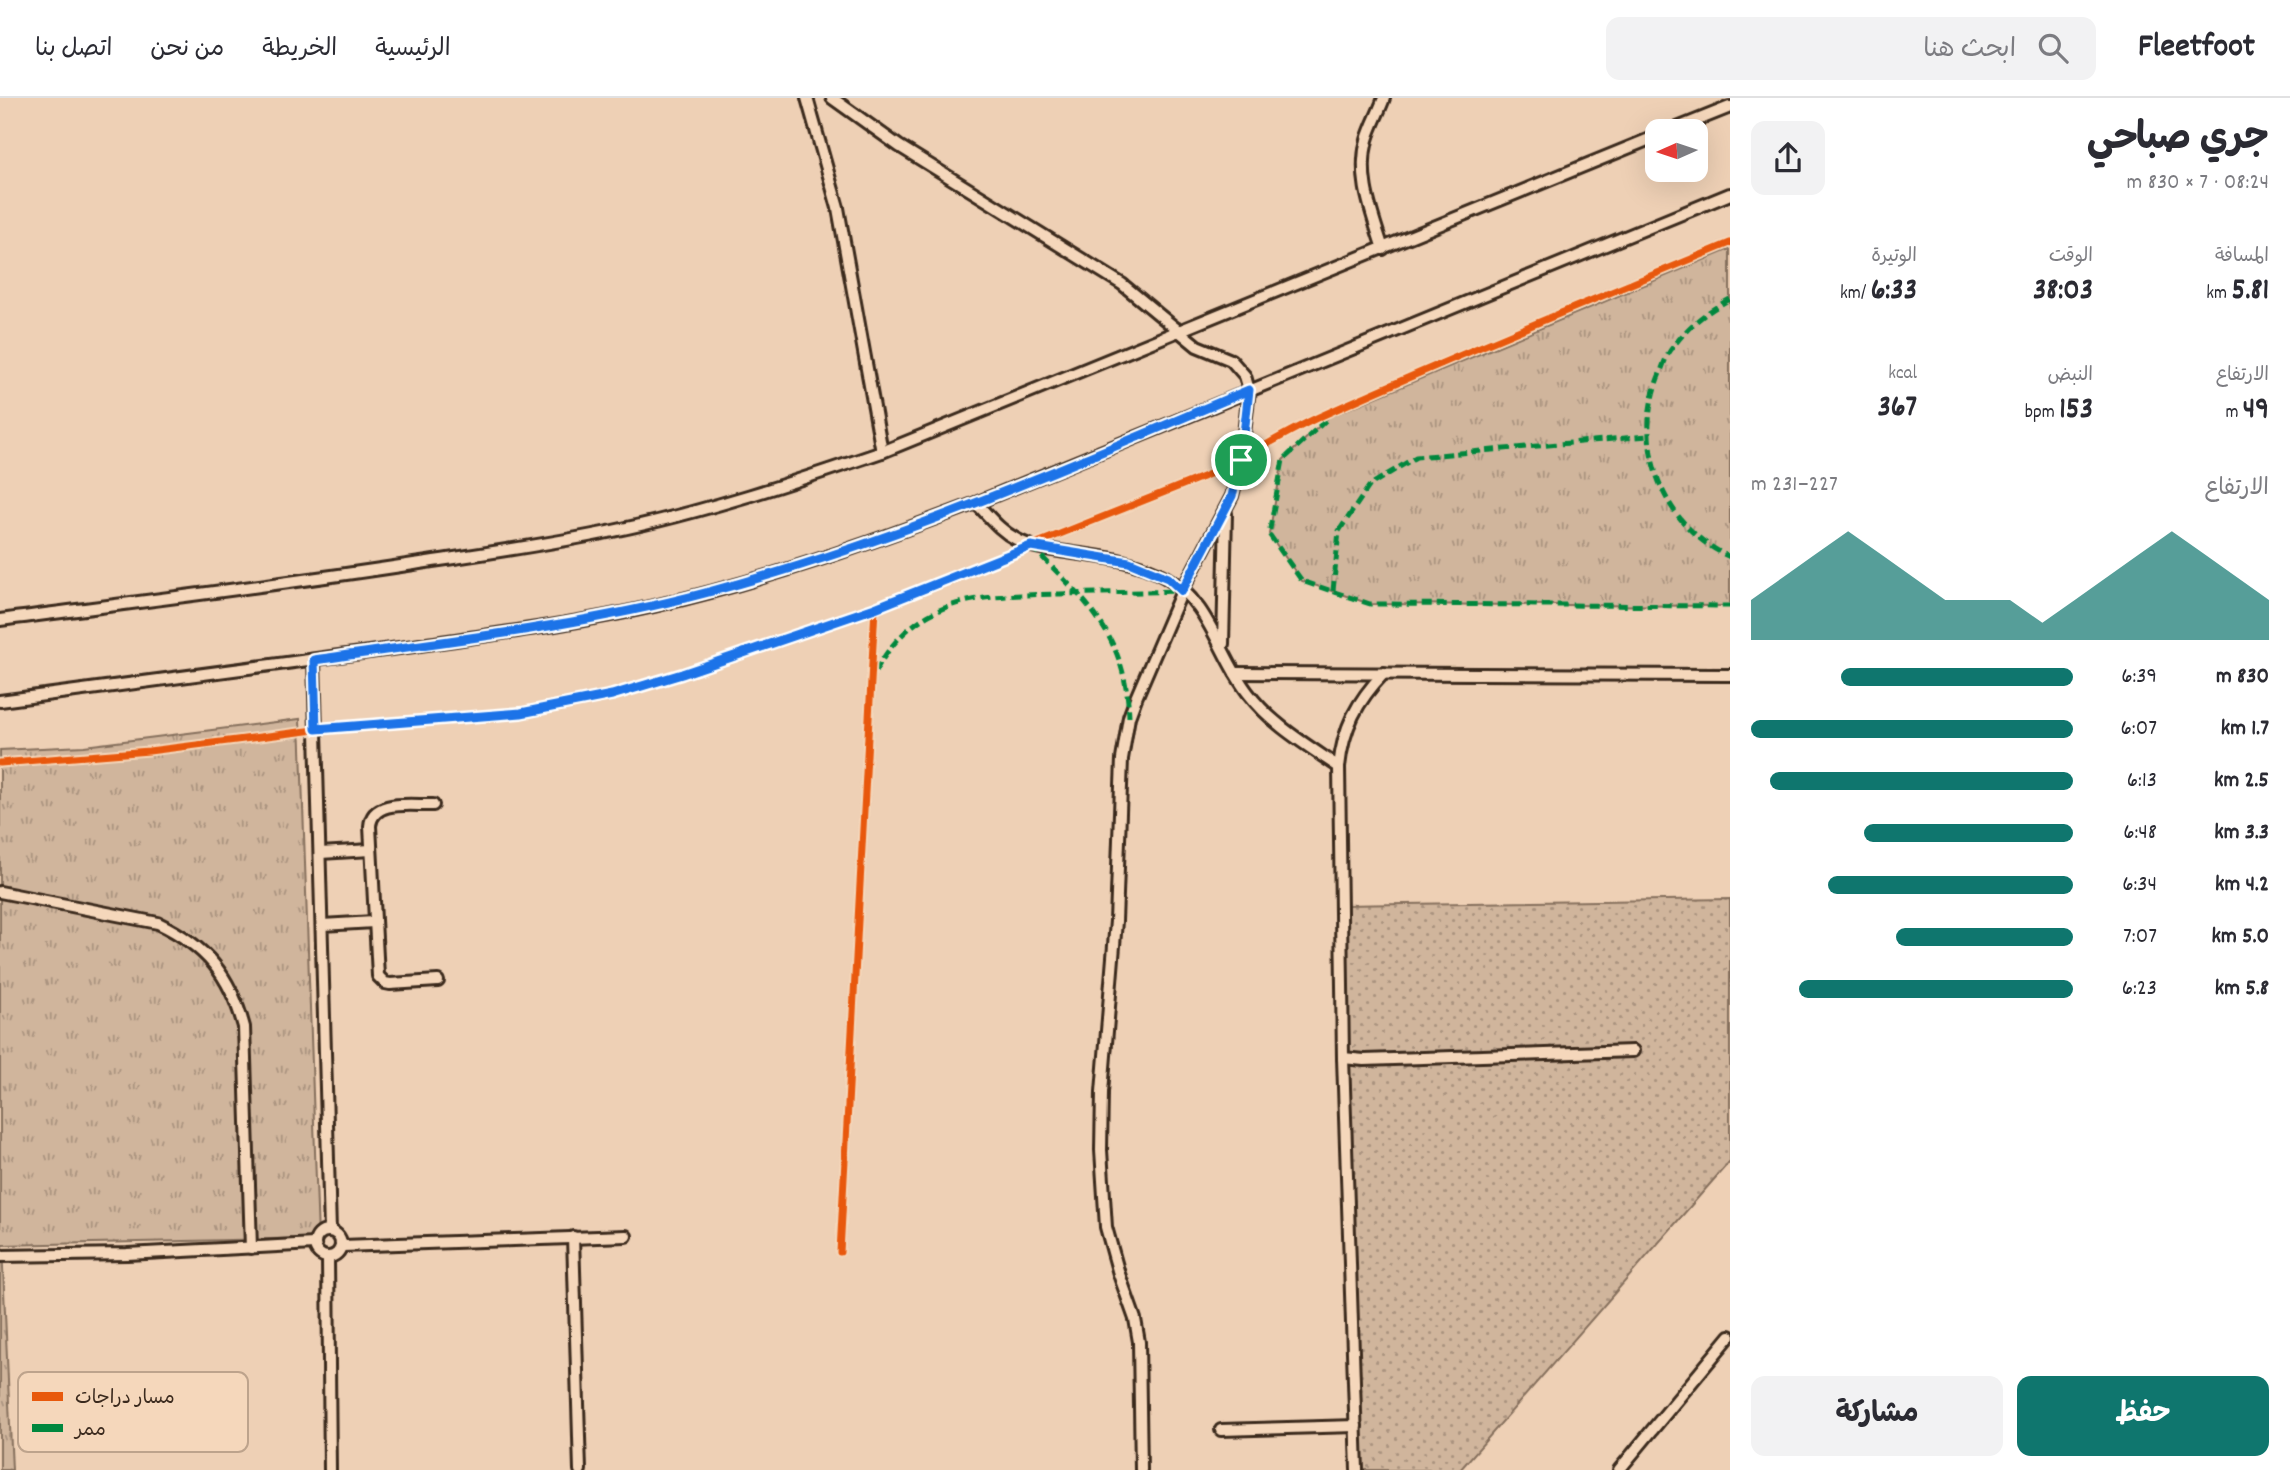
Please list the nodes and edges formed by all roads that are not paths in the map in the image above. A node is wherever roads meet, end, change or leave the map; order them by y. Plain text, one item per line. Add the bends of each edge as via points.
1 (807, 98) edge
2 (831, 98) edge
3 (1384, 98) edge
4 (1730, 107) edge
5 (1700, 119) edge
6 (1645, 141) edge
7 (1730, 194) edge
8 (1383, 249) junction
9 (1177, 330) junction
10 (1249, 390) junction
11 (882, 452) junction
12 (976, 503) junction
13 (1226, 511) junction
14 (1182, 591) junction
15 (0, 620) edge
16 (1223, 647) junction
17 (314, 660) junction
18 (1235, 673) junction
19 (1384, 673) junction
20 (1730, 675) edge
21 (0, 701) edge
22 (1339, 767) junction
23 (433, 805) dead end
24 (372, 849) junction
25 (320, 852) junction
26 (0, 891) edge
27 (374, 922) junction
28 (322, 925) junction
29 (438, 982) dead end
30 (1633, 1051) dead end
31 (1343, 1058) junction
32 (330, 1231) junction
33 (626, 1236) dead end
34 (573, 1237) junction
35 (314, 1244) junction
36 (342, 1246) junction
37 (251, 1248) junction
38 (1, 1256) edge
39 (328, 1258) junction
40 (1730, 1336) edge
41 (1356, 1426) junction
42 (1221, 1430) dead end
43 (330, 1470) edge
44 (580, 1470) edge
45 (1141, 1470) edge
46 (1357, 1470) edge
47 (1619, 1470) edge

1 - 11 lane via 838,208
2 - 9 lane via 899,146 1122,284
3 - 8 lane via 1368,137 1363,172
4 - 5 lane
6 - 8 lane
7 - 10 lane
8 - 9 lane
9 - 10 lane via 1197,346 1239,366
9 - 11 lane
10 - 12 lane
10 - 13 lane via 1241,460
11 - 15 lane via 730,501 615,531 329,577
12 - 14 lane via 1005,533 1024,543 1129,562 1168,578
12 - 17 lane via 804,564 655,606
13 - 14 lane
13 - 16 lane
14 - 16 lane
14 - 45 lane via 1136,698 1124,738 1100,1121 1106,1227 1139,1342
16 - 18 lane
17 - 21 lane
17 - 25 lane
18 - 19 lane
18 - 22 lane via 1263,711
19 - 20 lane
19 - 22 lane via 1357,706 1344,735
22 - 31 lane
23 - 24 lane via 376,811 370,821
24 - 25 lane
24 - 27 lane
25 - 28 lane
26 - 37 lane via 158,923 189,940 215,963 238,1004 244,1027
27 - 28 lane
27 - 29 lane via 380,980 390,984
28 - 32 lane
30 - 31 lane
31 - 41 lane
32 - 35 lane via 319,1234
32 - 36 lane via 341,1239
33 - 34 lane
34 - 36 lane
34 - 44 lane
35 - 37 lane
35 - 39 lane via 316,1251
36 - 39 lane
37 - 38 lane
39 - 43 lane
40 - 47 lane
41 - 42 lane
41 - 46 lane

